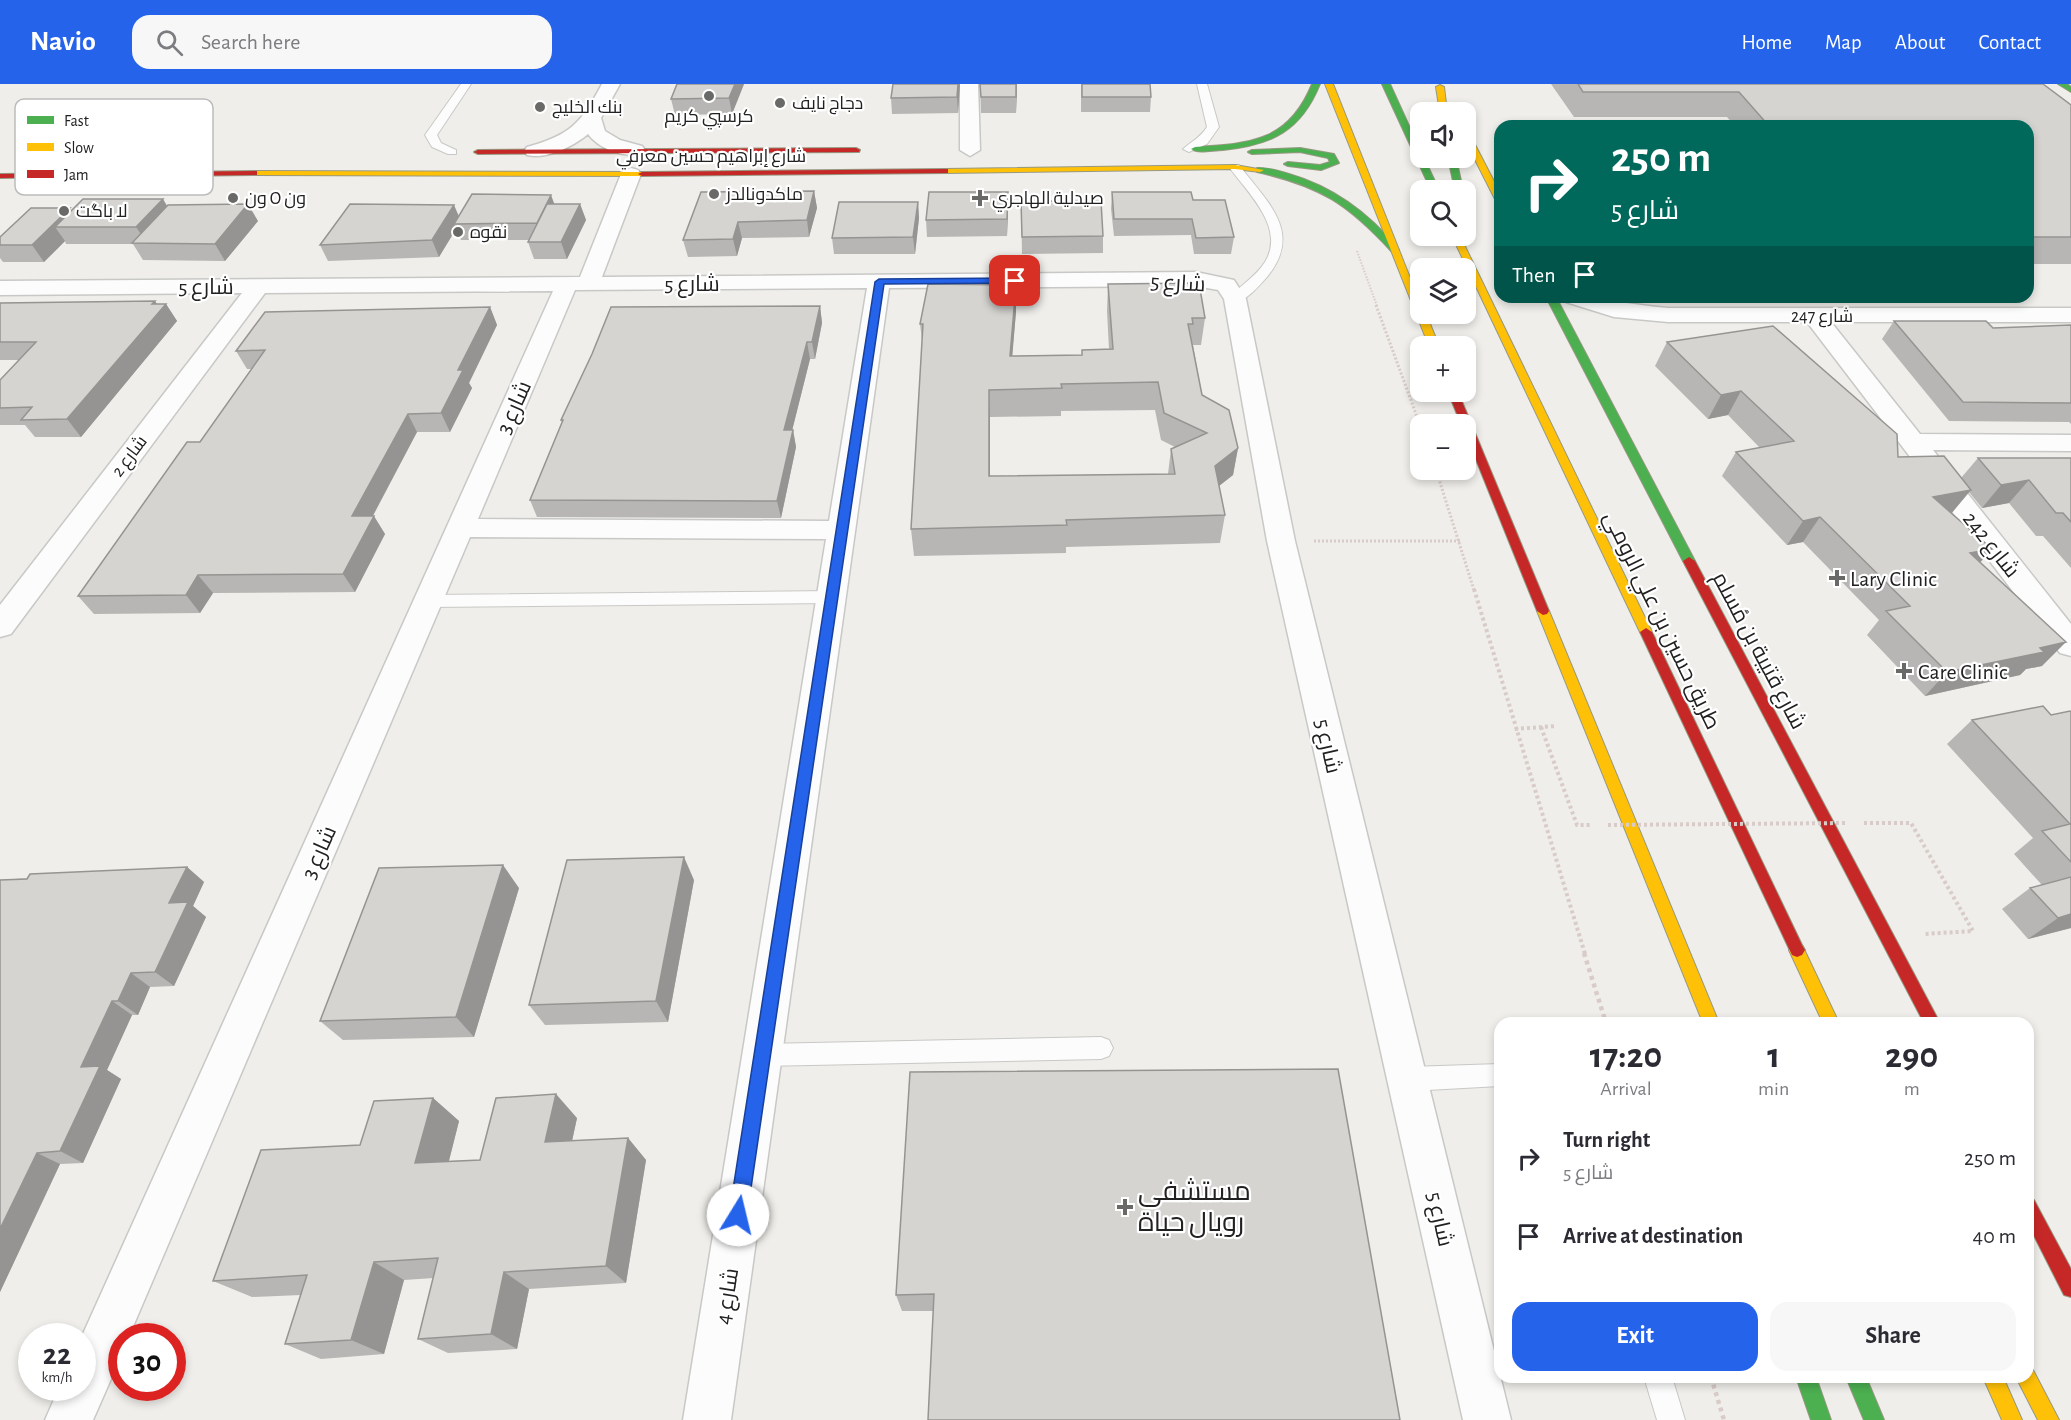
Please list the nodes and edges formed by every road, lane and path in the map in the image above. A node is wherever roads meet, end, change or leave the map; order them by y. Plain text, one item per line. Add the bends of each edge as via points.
1 (466, 84) edge
2 (611, 84) edge
3 (969, 84) edge
4 (1202, 84) edge
5 (1316, 84) edge
6 (1329, 84) edge
7 (1386, 84) edge
8 (2062, 84) edge
9 (1439, 86) edge
10 (2071, 90) edge
11 (1442, 102) edge
12 (1448, 102) edge
13 (593, 119) junction
14 (1215, 148) junction
15 (1183, 149) joint
16 (635, 150) junction
17 (866, 150) dead end
18 (970, 150) dead end
19 (534, 151) junction
20 (423, 152) dead end
21 (452, 152) junction
22 (1476, 154) edge
23 (297, 159) dead end
24 (213, 167) edge
25 (1235, 167) junction
26 (1047, 170) junction
27 (213, 173) edge
28 (631, 174) junction
29 (0, 176) edge
30 (15, 176) edge
31 (1430, 180) edge
32 (1494, 189) edge
33 (1395, 250) junction
34 (1476, 278) edge
35 (879, 282) junction
36 (577, 284) junction
37 (259, 286) junction
38 (1410, 286) edge
39 (0, 288) edge
40 (1235, 299) junction
41 (1554, 303) edge
42 (1592, 303) edge
43 (2071, 315) edge
44 (1814, 316) junction
45 (1456, 402) edge
46 (1913, 442) junction
47 (2071, 443) edge
48 (1439, 480) edge
49 (460, 528) junction
50 (842, 530) junction
51 (1281, 541) junction
52 (1460, 541) junction
53 (832, 597) junction
54 (428, 601) junction
55 (0, 627) edge
56 (2071, 645) edge
57 (1541, 727) dead end
58 (1577, 825) dead end
59 (1608, 825) dead end
60 (1636, 839) junction
61 (1773, 896) junction
62 (1886, 936) junction
63 (1678, 980) dead end
64 (1604, 1017) edge
65 (1709, 1017) edge
66 (1828, 1017) edge
67 (1837, 1017) edge
68 (1929, 1017) edge
69 (1101, 1048) dead end
70 (762, 1055) junction
71 (1494, 1075) edge
72 (1409, 1079) junction
73 (2034, 1217) edge
74 (2045, 1238) junction
75 (2062, 1238) dead end
76 (2071, 1288) edge
77 (1660, 1383) edge
78 (1714, 1383) edge
79 (1808, 1383) edge
80 (1859, 1383) edge
81 (1996, 1383) edge
82 (2029, 1383) edge
83 (69, 1420) edge
84 (707, 1420) edge
85 (1487, 1420) edge
86 (1671, 1420) edge
87 (1724, 1420) edge
88 (1821, 1420) edge
89 (1874, 1420) edge
90 (2012, 1420) edge
91 (2049, 1420) edge

1 - 21 lane via 431,135 436,145
2 - 13 street
3 - 18 street
4 - 15 lane via 1213,127 1203,142
5 - 14 main road via 1307,113 1298,123 1258,141
6 - 33 main road
7 - 31 main road
8 - 10 main road
9 - 11 main road
9 - 12 main road
13 - 16 street via 597,135
13 - 19 street via 573,138
14 - 15 main road
14 - 26 main road via 1317,151 1331,156 1335,163 1321,168 1225,159 1121,159
16 - 17 main road, شارع إبراهيم حسين معرفي
16 - 19 main road, شارع إبراهيم حسين معرفي
19 - 21 main road, شارع إبراهيم حسين معرفي
20 - 21 main road, شارع إبراهيم حسين معرفي
22 - 32 main road
23 - 24 main road via 284,165
25 - 26 main road, شارع إبراهيم حسين معرفي
25 - 33 main road, شارع إبراهيم حسين معرفي via 1278,172 1340,195 1373,223
25 - 40 lane via 1268,212 1278,233 1277,258 1263,277
26 - 28 main road, شارع إبراهيم حسين معرفي
27 - 28 main road, شارع إبراهيم حسين معرفي
28 - 36 street, شارع 3
29 - 30 main road, شارع إبراهيم حسين معرفي
33 - 38 main road
34 - 61 main road, طريق حسين بن علي الرومي
35 - 36 street, شارع 5
35 - 40 street, شارع 5 via 1196,279 1226,285
35 - 50 street, شارع 4
36 - 37 street, شارع 5
36 - 49 street, شارع 3
37 - 39 street, شارع 5
37 - 55 street, شارع 2
40 - 51 street, شارع 5
41 - 62 main road, شارع قتيبة بن مُسلم
42 - 44 street, شارع 247 via 1614,310 1668,315
43 - 44 street, شارع 247
44 - 46 street, شارع 242
45 - 60 main road
46 - 47 street
46 - 56 street, شارع 242
48 - 52 path
49 - 50 street
49 - 54 street, شارع 3
50 - 53 street, شارع 4
51 - 52 path
51 - 72 street, شارع 5
52 - 64 path
53 - 54 lane
53 - 70 street, شارع 4
54 - 83 street, شارع 3
57 - 58 path
59 - 62 path, bridge via 1911,823 1973,931
60 - 63 main road
60 - 65 main road
61 - 66 main road, طريق حسين بن علي الرومي
61 - 67 main road
62 - 68 main road, شارع قتيبة بن مُسلم
69 - 70 lane
70 - 84 street, شارع 4
71 - 72 lane
72 - 85 street, شارع 5
73 - 74 main road
74 - 75 main road
74 - 76 main road
77 - 86 lane
78 - 87 path
79 - 88 main road
80 - 89 main road
81 - 90 main road
82 - 91 main road

